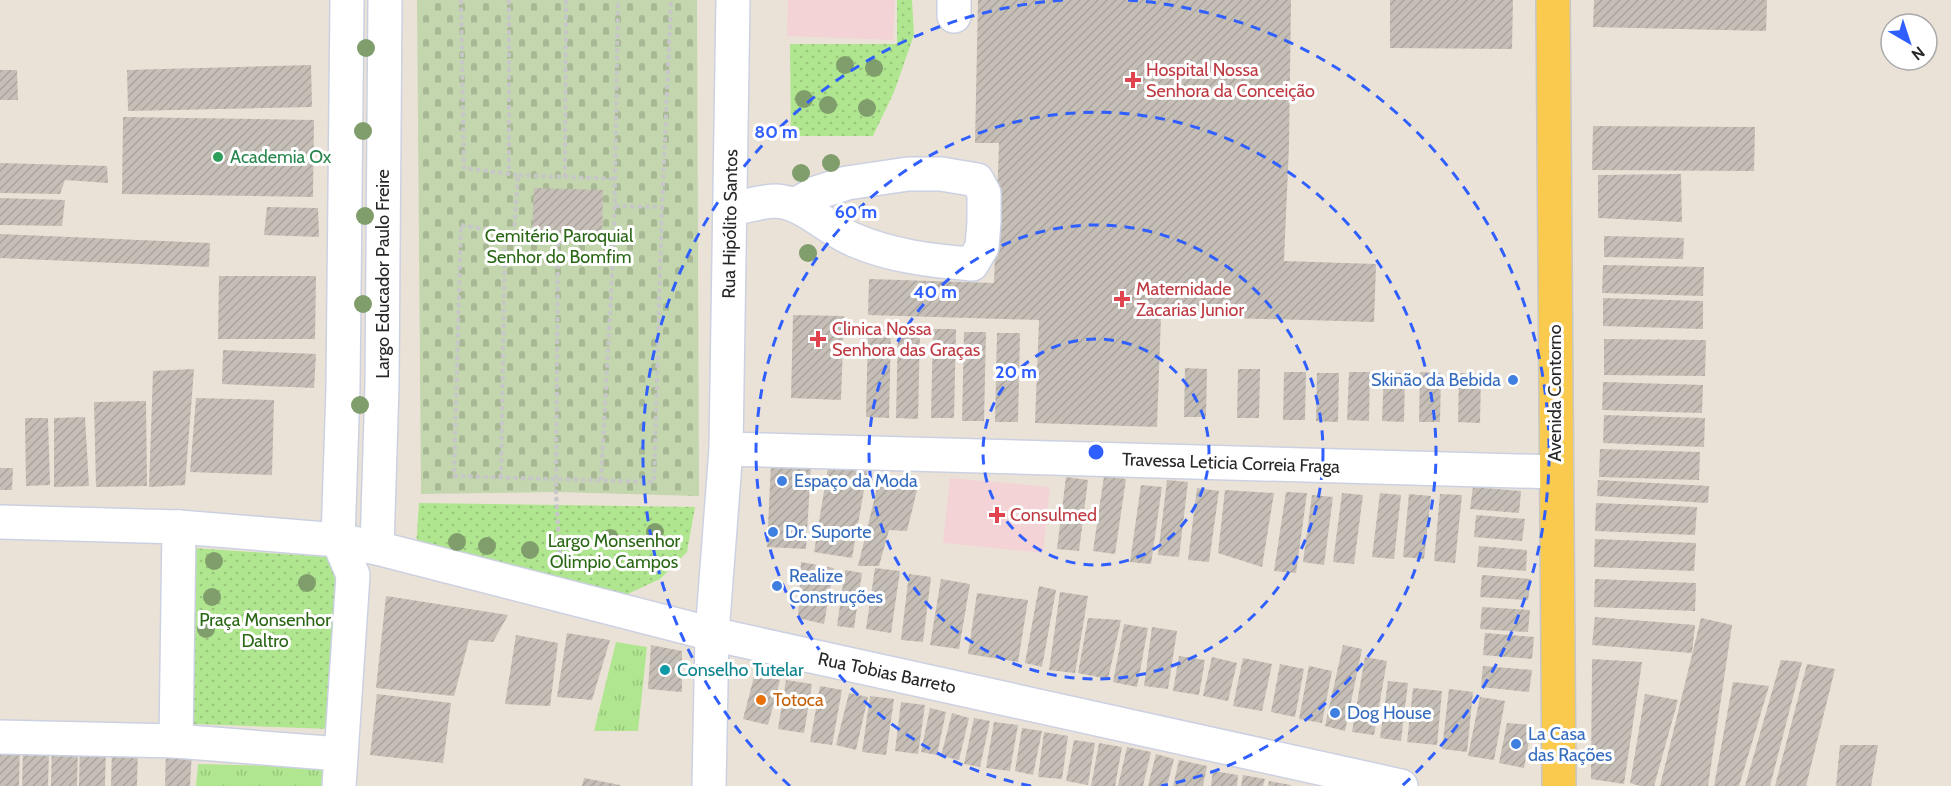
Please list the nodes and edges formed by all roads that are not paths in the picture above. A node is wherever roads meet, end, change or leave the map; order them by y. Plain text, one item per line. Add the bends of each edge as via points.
1 (346, 0) edge
2 (385, 0) edge
3 (733, 0) edge
4 (1553, 0) edge
5 (795, 205) junction
6 (730, 209) junction
7 (726, 449) junction
8 (1556, 472) junction
9 (0, 522) edge
10 (179, 527) junction
11 (338, 540) junction
12 (376, 548) junction
13 (353, 575) junction
14 (712, 634) junction
15 (0, 737) edge
16 (176, 741) junction
17 (340, 754) junction
18 (339, 786) edge
19 (709, 786) edge
20 (1401, 786) edge
21 (1559, 786) edge

1 - 11 street
2 - 12 street, Largo Educador Paulo Freire via 382,385
3 - 6 street, Rua Hipólito Santos
4 - 8 main road, Avenida Contorno
5 - 5 street via 853,240 887,252 972,264 982,247 984,193 977,180 908,174 847,183
5 - 6 street via 775,201
6 - 7 street, Rua Hipólito Santos
7 - 8 street, Travessa Leticia Correia Fraga
7 - 14 street, Rua Hipólito Santos
8 - 21 main road, Avenida Contorno
9 - 10 street
10 - 11 street
10 - 16 street
11 - 12 street, Rua Tobias Barreto
11 - 13 street
12 - 13 street
12 - 14 street, Rua Tobias Barreto
13 - 17 street
14 - 19 street, Rua Hipólito Santos
14 - 20 street, Rua Tobias Barreto
15 - 16 street
16 - 17 street
17 - 18 street

